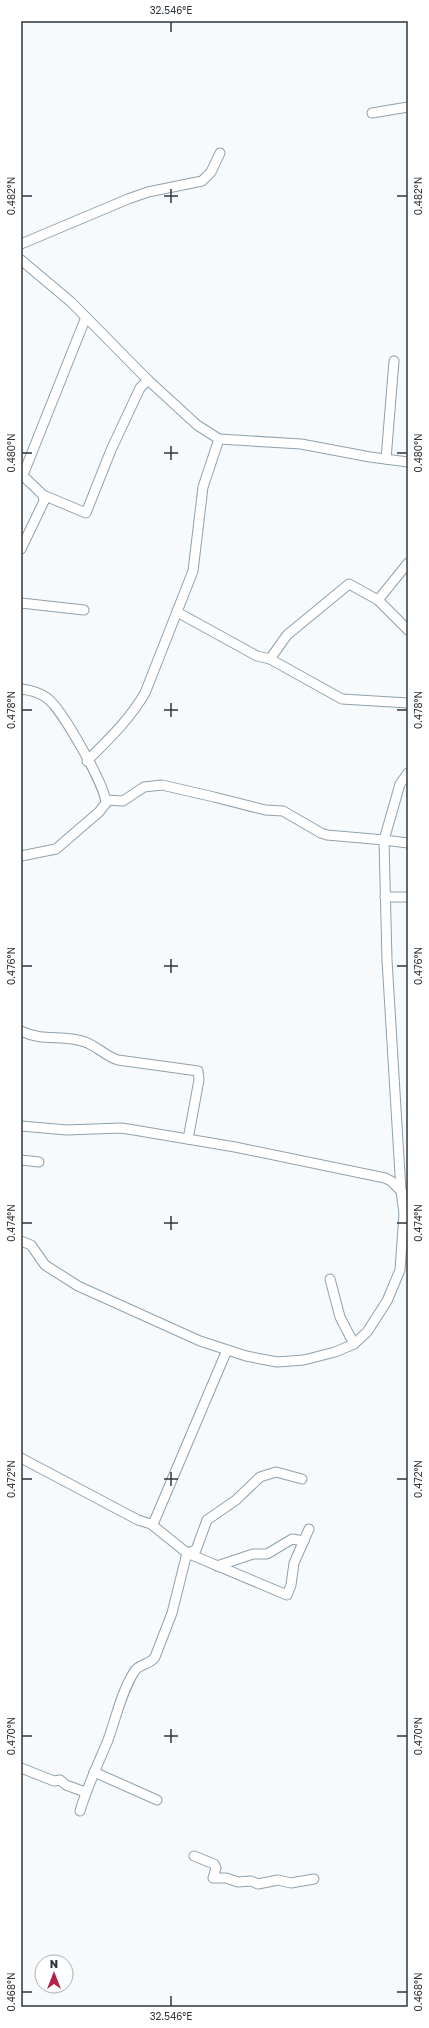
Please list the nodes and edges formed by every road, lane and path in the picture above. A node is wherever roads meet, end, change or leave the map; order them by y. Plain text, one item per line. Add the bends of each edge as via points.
1 (408, 107) edge
2 (372, 113) dead end
3 (220, 153) dead end
4 (21, 244) edge
5 (21, 260) edge
6 (86, 317) junction
7 (394, 361) dead end
8 (148, 380) junction
9 (219, 439) junction
10 (386, 459) junction
11 (408, 462) edge
12 (22, 475) edge
13 (43, 495) junction
14 (21, 549) edge
15 (408, 563) edge
16 (378, 600) junction
17 (21, 603) edge
18 (84, 610) dead end
19 (177, 612) junction
20 (408, 630) edge
21 (270, 659) junction
22 (21, 689) edge
23 (408, 703) edge
24 (87, 761) junction
25 (408, 773) edge
26 (106, 800) junction
27 (384, 840) junction
28 (408, 844) edge
29 (21, 856) edge
30 (385, 897) junction
31 (408, 897) edge
32 (21, 1031) edge
33 (21, 1126) edge
34 (188, 1139) junction
35 (21, 1160) edge
36 (39, 1162) dead end
37 (405, 1194) edge
38 (406, 1213) edge
39 (21, 1241) edge
40 (330, 1279) dead end
41 (354, 1344) junction
42 (227, 1350) junction
43 (21, 1458) edge
44 (302, 1479) dead end
45 (151, 1524) junction
46 (309, 1529) dead end
47 (304, 1541) junction
48 (187, 1553) junction
49 (217, 1566) junction
50 (21, 1768) edge
51 (94, 1772) junction
52 (85, 1792) junction
53 (157, 1800) dead end
54 (80, 1811) dead end
55 (194, 1856) dead end
56 (314, 1879) dead end

1 - 2 street
3 - 4 street via 211,172 202,181 148,192
5 - 6 street
6 - 8 street
6 - 12 street
7 - 10 street
8 - 9 street via 197,424
8 - 13 street via 140,388 111,450 86,513
9 - 10 street via 301,444
9 - 19 street via 203,487 193,571
10 - 11 street
12 - 13 street
13 - 14 street via 43,506
15 - 16 street
16 - 20 street
16 - 21 street via 349,584 287,634
17 - 18 street
19 - 21 street via 257,656
19 - 24 street via 145,693 136,708 122,727
21 - 23 street via 342,698
22 - 24 street via 41,694 54,705
24 - 26 street via 103,789
25 - 27 street via 400,784
26 - 27 street via 123,801 144,787 162,785 265,810 282,811 327,835
26 - 29 street via 104,807 56,849
27 - 28 street
27 - 30 street
30 - 31 street
30 - 37 street
32 - 34 street via 38,1037 86,1042 118,1060 198,1071 199,1080
33 - 34 street via 67,1130 121,1128
34 - 37 street via 385,1178
35 - 36 street
37 - 38 street
38 - 41 street via 400,1270 395,1287 377,1319
39 - 42 street via 31,1245 46,1265 78,1286 200,1341
40 - 41 street via 340,1317
41 - 42 street via 304,1360 277,1362
42 - 45 street via 162,1508
43 - 45 street via 138,1520
44 - 48 street via 276,1472 260,1477 236,1500 207,1520 196,1550
45 - 48 street
46 - 47 street
47 - 49 street via 292,1538 267,1554 254,1554
47 - 49 street via 294,1563 287,1595
48 - 49 street
48 - 51 street via 172,1613 155,1657 152,1662 135,1670
50 - 52 street via 54,1781 60,1780
51 - 52 street
51 - 53 street
52 - 54 street
55 - 56 street via 214,1864 214,1878 238,1882 251,1881 258,1884 278,1880 291,1883

